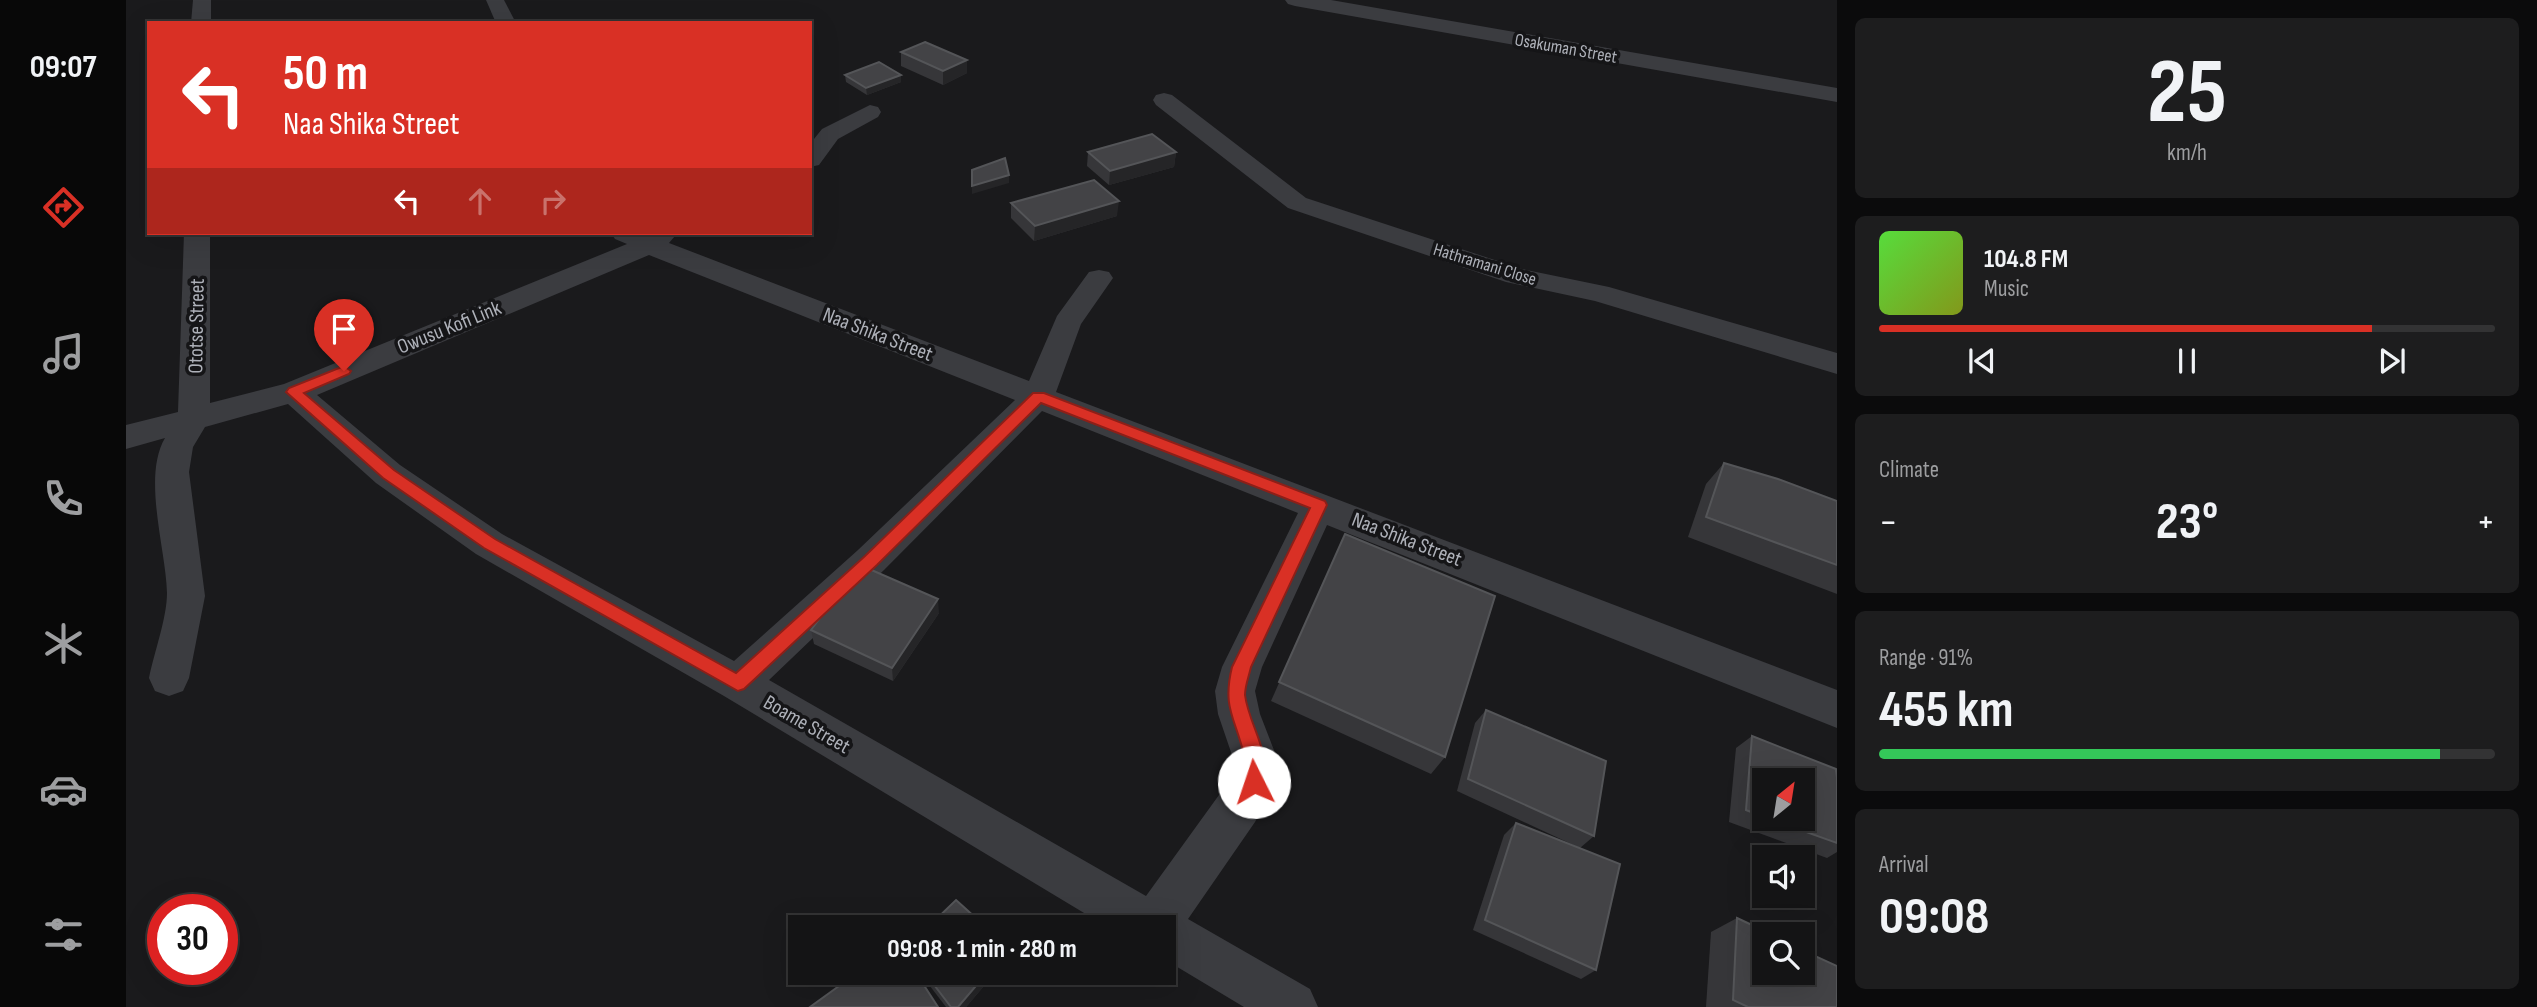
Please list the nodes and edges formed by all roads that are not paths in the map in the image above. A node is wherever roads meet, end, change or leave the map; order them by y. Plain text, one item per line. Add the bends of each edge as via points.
1 (202, 0) edge
2 (495, 0) edge
3 (1296, 0) edge
4 (201, 21) edge
5 (505, 21) edge
6 (1837, 95) edge
7 (1164, 100) dead end
8 (870, 112) dead end
9 (812, 157) edge
10 (197, 235) edge
11 (647, 237) edge
12 (1099, 278) dead end
13 (1837, 364) edge
14 (294, 392) junction
15 (1038, 396) junction
16 (194, 419) junction
17 (126, 437) edge
18 (1320, 505) junction
19 (169, 678) dead end
20 (738, 683) junction
21 (1837, 709) edge
22 (1134, 915) edge
23 (1167, 915) edge
24 (1176, 939) edge
25 (1292, 1007) edge

1 - 4 street
2 - 5 street
3 - 6 street, Osakuman Street
7 - 13 street, Hathramani Close via 1297,203 1516,276 1612,297
8 - 9 street via 830,134
10 - 16 street, Ototse Street
11 - 14 street, Owusu Kofi Link
11 - 15 street, Naa Shika Street
12 - 15 street via 1067,323
14 - 16 street, Owusu Kofi Link
14 - 20 street, Boame Street via 388,474 489,544
15 - 18 street, Naa Shika Street
15 - 20 street
16 - 17 street, Owusu Kofi Link
16 - 19 street via 177,446 172,472 186,596
18 - 21 street, Naa Shika Street
18 - 23 street via 1242,667 1236,691 1255,758 1254,782
20 - 22 street, Boame Street
24 - 25 street, Boame Street

